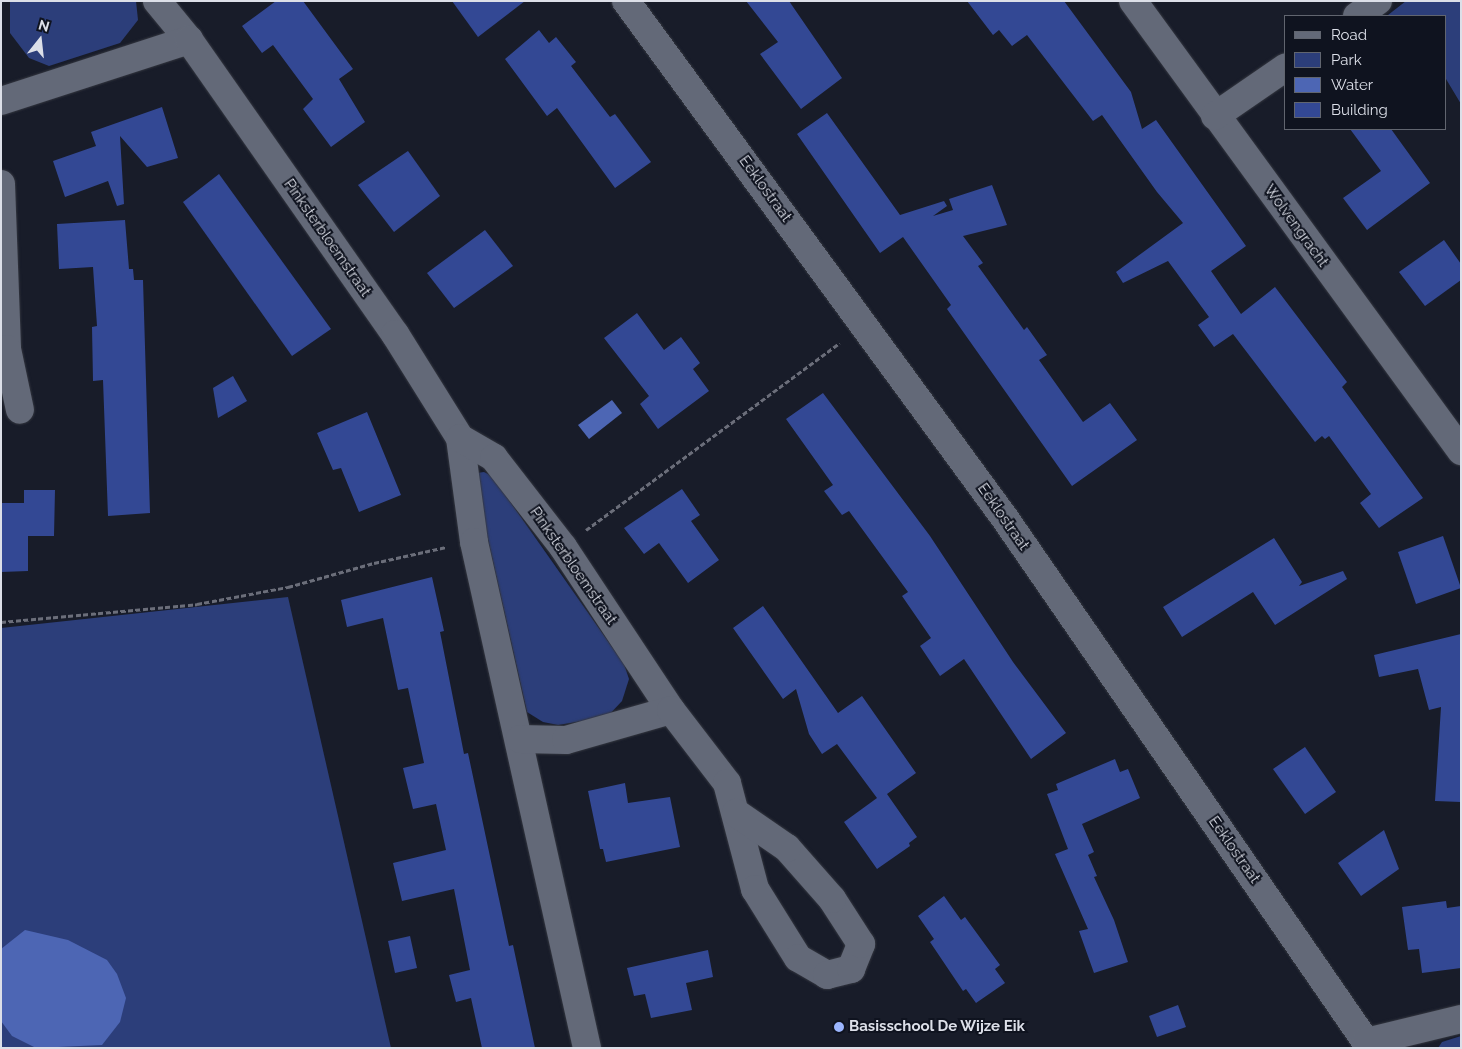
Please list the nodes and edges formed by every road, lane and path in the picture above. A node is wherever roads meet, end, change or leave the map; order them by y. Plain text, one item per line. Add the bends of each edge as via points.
1 (157, 1) edge
2 (626, 1) edge
3 (1133, 1) edge
4 (1378, 1) edge
5 (1358, 15) edge
6 (189, 40) junction
7 (1284, 68) edge
8 (1, 101) edge
9 (1215, 116) junction
10 (1, 184) edge
11 (864, 325) junction
12 (20, 410) dead end
13 (460, 438) junction
14 (1461, 451) edge
15 (474, 542) junction
16 (563, 547) junction
17 (1, 622) edge
18 (671, 710) junction
19 (520, 740) junction
20 (736, 814) junction
21 (1461, 1020) edge
22 (588, 1048) edge

1 - 6 street, Pinksterbloemstraat
2 - 11 street, Eeklostraat
3 - 9 street, Wolvengracht
4 - 5 street
6 - 8 street
6 - 13 street, Pinksterbloemstraat via 389,326
7 - 9 street
9 - 14 street, Wolvengracht
10 - 12 street via 7,349
11 - 16 path
11 - 21 street, Eeklostraat via 1004,517 1366,1042
13 - 15 street, Pinksterbloemstraat
13 - 16 street, Pinksterbloemstraat via 494,458
15 - 17 path via 374,563 288,587 197,604
15 - 19 street, Pinksterbloemstraat
16 - 18 street, Pinksterbloemstraat
18 - 19 street via 566,740
18 - 20 street, Pinksterbloemstraat via 727,783
19 - 22 street, Pinksterbloemstraat
20 - 20 street, Pinksterbloemstraat via 755,888 798,958 827,975 851,969 861,944 832,898 786,848

